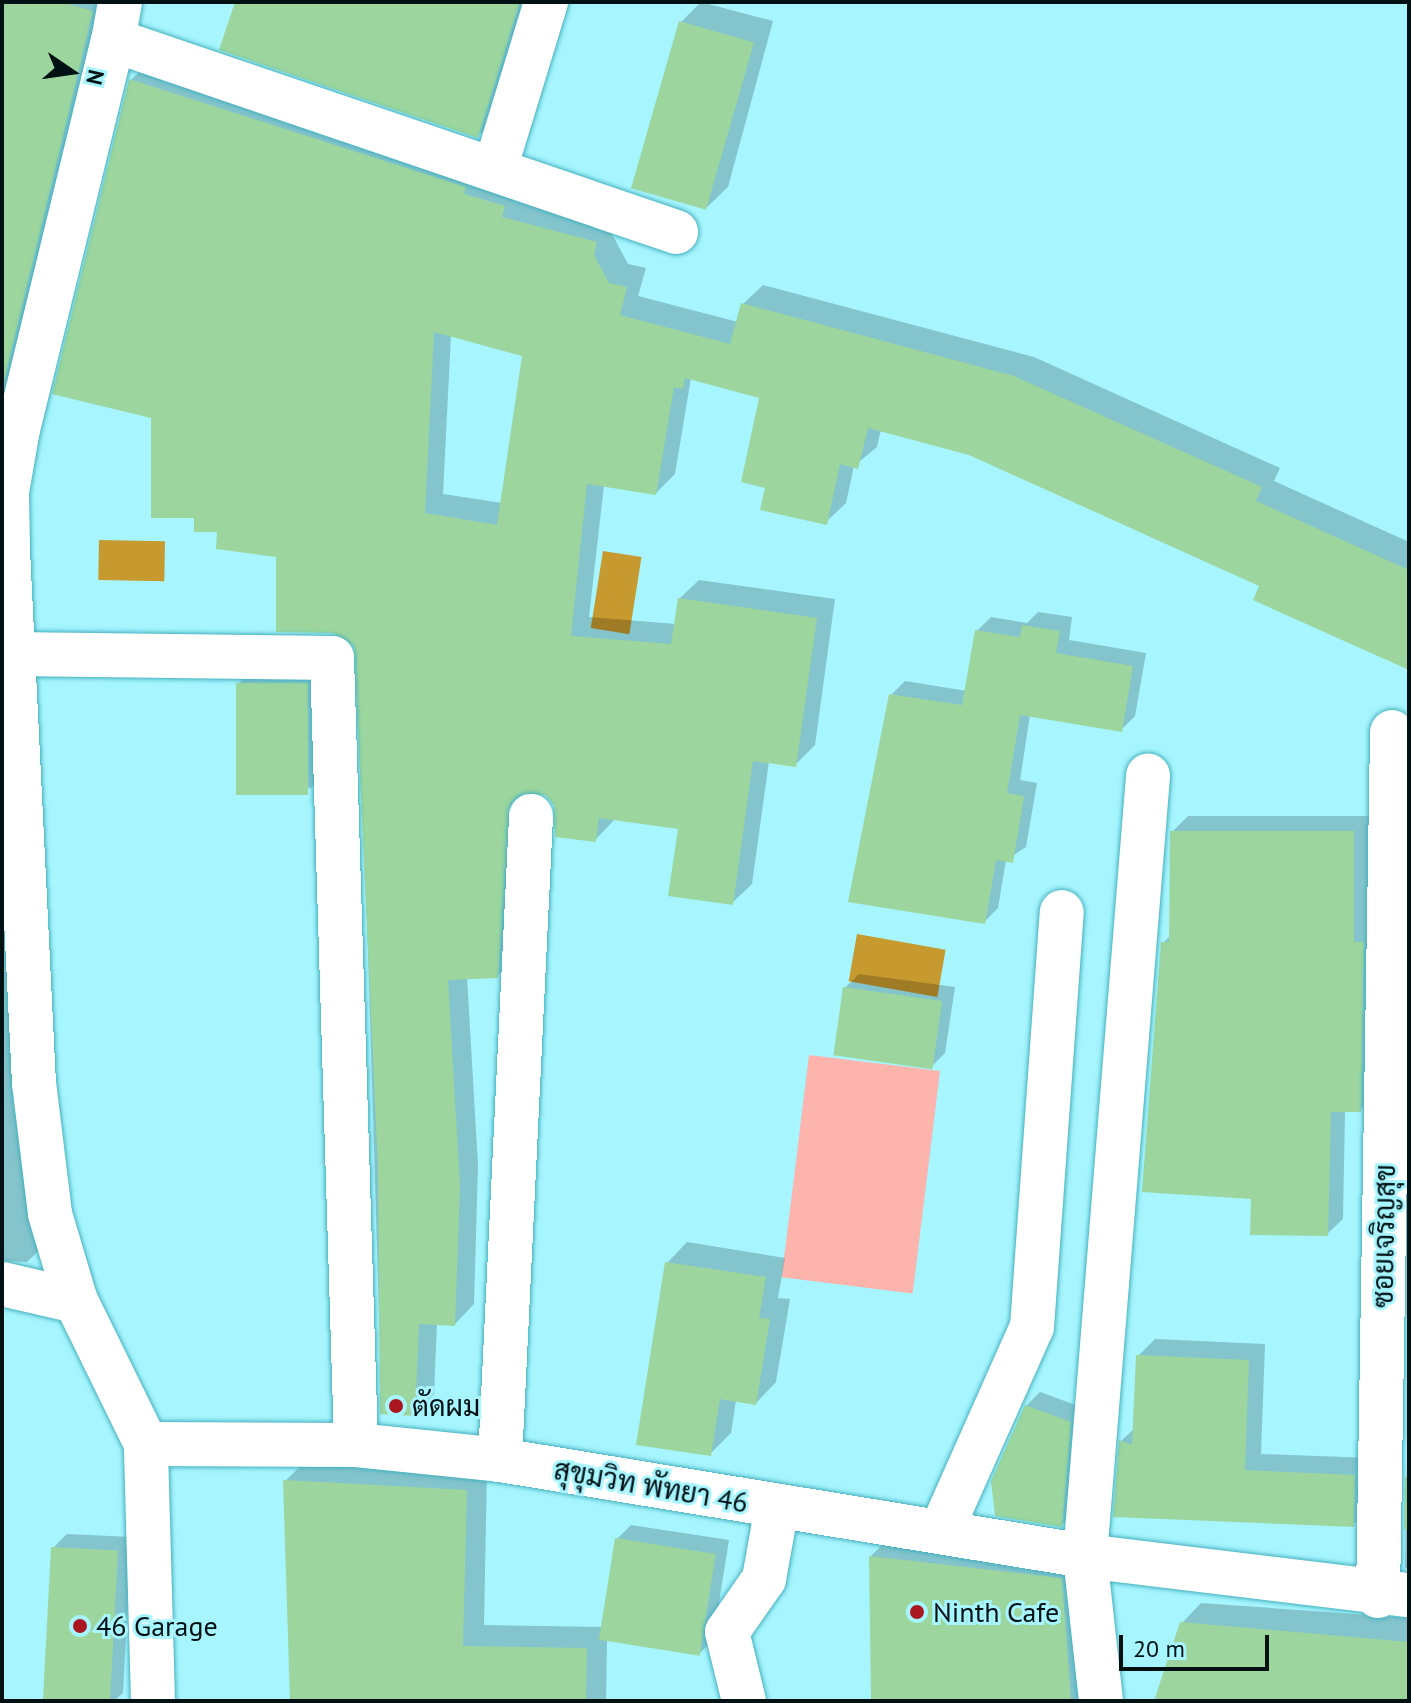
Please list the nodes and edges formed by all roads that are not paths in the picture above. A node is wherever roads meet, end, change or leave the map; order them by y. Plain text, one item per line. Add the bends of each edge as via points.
1 (546, 2) edge
2 (117, 21) edge
3 (495, 169) junction
4 (676, 232) dead end
5 (10, 661) edge
6 (1392, 732) dead end
7 (1148, 776) dead end
8 (531, 816) dead end
9 (1062, 912) dead end
10 (18, 1081) edge
11 (2, 1284) edge
12 (76, 1301) junction
13 (146, 1444) junction
14 (356, 1445) junction
15 (500, 1460) junction
16 (777, 1507) junction
17 (941, 1531) junction
18 (1085, 1556) junction
19 (1394, 1596) edge
20 (153, 1701) edge
21 (744, 1701) edge
22 (1101, 1701) edge

1 - 3 street
2 - 3 street
2 - 5 street via 7,492
3 - 4 street
5 - 10 street
5 - 14 street via 332,658
6 - 19 street, ซอยเจริญสุข
7 - 18 street
8 - 15 street
9 - 17 street via 1032,1327
10 - 12 street
11 - 12 street
12 - 13 street
13 - 14 street, สุขุมวิท พัทยา 46
13 - 20 street
14 - 15 street, สุขุมวิท พัทยา 46
15 - 16 street, สุขุมวิท พัทยา 46
16 - 17 street, สุขุมวิท พัทยา 46
16 - 21 street via 764,1579 727,1632
17 - 18 street, สุขุมวิท พัทยา 46
18 - 19 street, สุขุมวิท พัทยา 46
18 - 22 street

